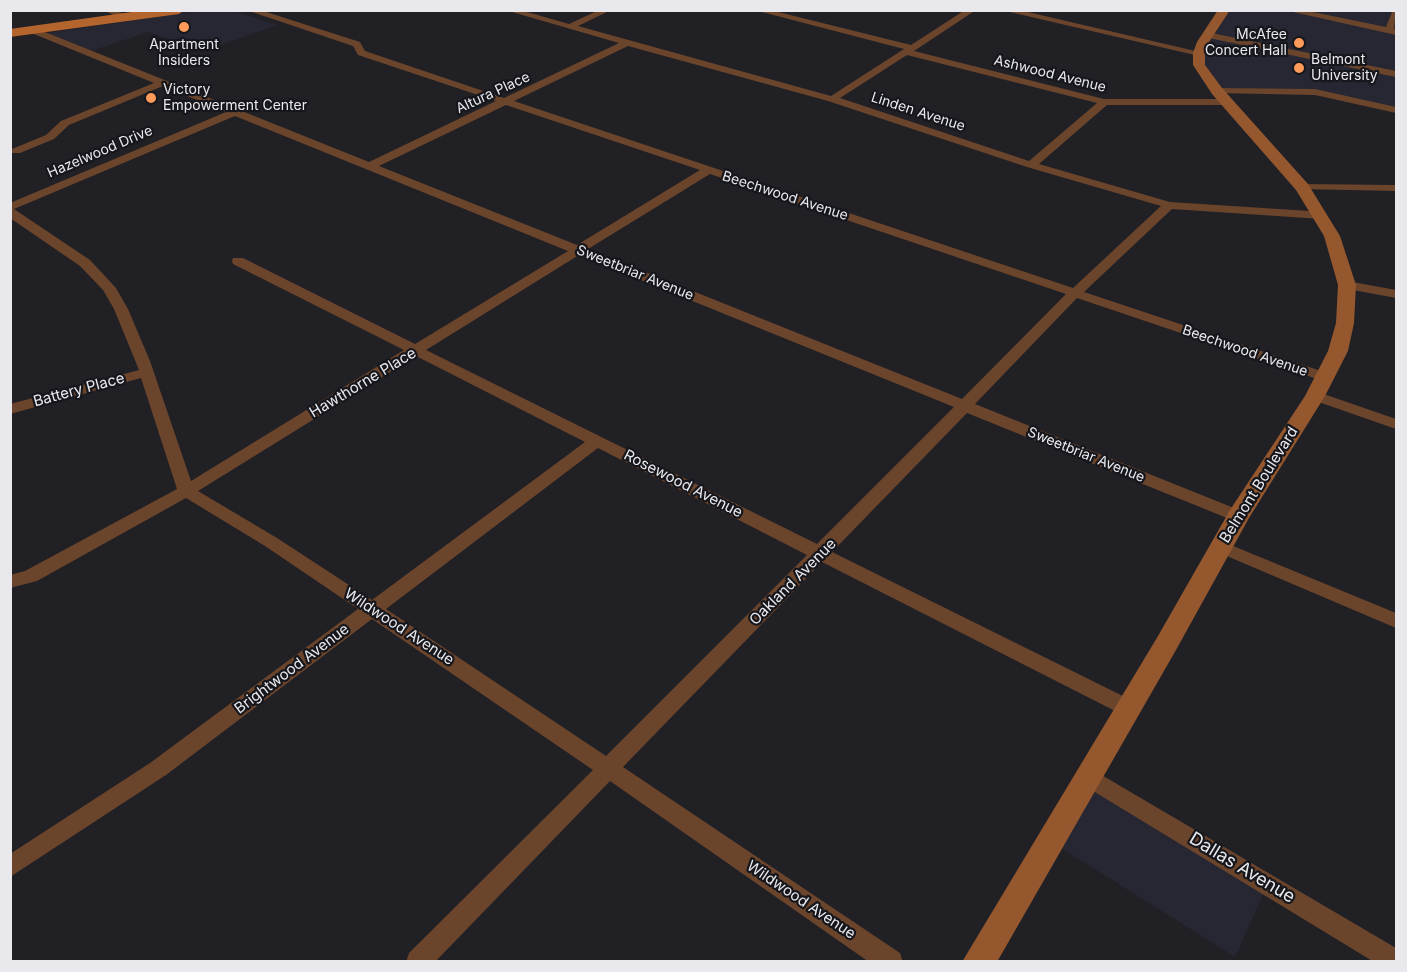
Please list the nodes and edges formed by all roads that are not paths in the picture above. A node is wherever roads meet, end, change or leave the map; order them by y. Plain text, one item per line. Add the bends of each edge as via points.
1 (107, 10) edge
2 (179, 10) edge
3 (250, 10) edge
4 (509, 10) edge
5 (607, 10) edge
6 (758, 10) edge
7 (972, 10) edge
8 (1005, 10) edge
9 (1224, 10) edge
10 (1288, 10) edge
11 (1396, 12) edge
12 (127, 18) junction
13 (569, 27) junction
14 (32, 30) junction
15 (1393, 31) edge
16 (10, 33) edge
17 (625, 44) junction
18 (1203, 44) junction
19 (909, 50) junction
20 (1396, 74) edge
21 (162, 83) junction
22 (1221, 97) junction
23 (832, 99) junction
24 (506, 102) junction
25 (1104, 102) junction
26 (1396, 110) edge
27 (235, 112) junction
28 (16, 151) dead end
29 (371, 165) junction
30 (1031, 165) junction
31 (708, 170) junction
32 (1302, 187) junction
33 (1396, 188) edge
34 (1170, 205) junction
35 (10, 207) edge
36 (10, 212) edge
37 (1321, 215) junction
38 (577, 250) junction
39 (238, 261) dead end
40 (1347, 285) junction
41 (1075, 293) junction
42 (1396, 294) edge
43 (418, 351) junction
44 (147, 372) junction
45 (1320, 387) junction
46 (964, 405) junction
47 (10, 409) edge
48 (1396, 424) edge
49 (597, 441) junction
50 (186, 491) junction
51 (1238, 516) junction
52 (1221, 547) junction
53 (821, 554) junction
54 (10, 582) edge
55 (372, 610) junction
56 (1396, 621) edge
57 (1128, 708) junction
58 (608, 769) junction
59 (1088, 776) junction
60 (10, 867) edge
61 (1396, 961) edge
62 (418, 962) edge
63 (891, 962) edge
64 (978, 962) edge

1 - 12 street
2 - 12 main road
3 - 24 street, Beechwood Avenue via 357,44 361,53
4 - 13 street, Linden Avenue
5 - 13 street
6 - 19 street, Ashwood Avenue
7 - 19 street
8 - 18 street
9 - 18 street
10 - 15 street
11 - 15 street
12 - 14 main road
13 - 17 street, Linden Avenue
14 - 16 main road
14 - 21 street, Sweetbriar Avenue
17 - 23 street, Linden Avenue
17 - 24 street, Altura Place
18 - 20 street
18 - 22 street, Belmont Boulevard via 1199,65
19 - 23 street
19 - 25 street, Ashwood Avenue
21 - 27 street, Sweetbriar Avenue
21 - 28 street via 65,123 50,137
22 - 25 street, Ashwood Avenue
22 - 26 street, Ashwood Avenue via 1315,92
22 - 32 street, Belmont Boulevard
23 - 30 street, Linden Avenue
24 - 29 street, Altura Place
24 - 31 street, Beechwood Avenue
25 - 30 street
27 - 29 street, Sweetbriar Avenue
27 - 35 street, Hazelwood Drive
29 - 38 street, Sweetbriar Avenue
30 - 34 street, Linden Avenue
31 - 38 street, Hawthorne Place
31 - 41 street, Beechwood Avenue
32 - 33 street
32 - 37 street, Belmont Boulevard
34 - 37 street, Linden Avenue
34 - 41 street, Oakland Avenue
36 - 44 street via 85,263 109,288
37 - 40 street, Belmont Boulevard
38 - 43 street, Hawthorne Place
38 - 46 street, Sweetbriar Avenue
39 - 43 street, Rosewood Avenue
40 - 42 street
40 - 45 street, Belmont Boulevard via 1346,323 1338,351
41 - 45 street, Beechwood Avenue
41 - 46 street, Oakland Avenue
43 - 49 street, Rosewood Avenue
43 - 50 street, Hawthorne Place
44 - 47 street, Battery Place
44 - 50 street
45 - 48 street, Beechwood Avenue
45 - 51 street, Belmont Boulevard
46 - 51 street, Sweetbriar Avenue
46 - 53 street, Oakland Avenue
49 - 53 street, Rosewood Avenue
49 - 55 street, Brightwood Avenue
50 - 54 street, Hawthorne Place via 31,576
50 - 55 street, Wildwood Avenue
51 - 52 street, Belmont Boulevard
52 - 56 street
52 - 57 street, Belmont Boulevard
53 - 57 street, Rosewood Avenue
53 - 58 street, Oakland Avenue
55 - 58 street, Wildwood Avenue
55 - 60 street, Brightwood Avenue via 158,769
57 - 59 street, Belmont Boulevard
58 - 62 street, Oakland Avenue
58 - 63 street, Wildwood Avenue
59 - 61 street, Dallas Avenue
59 - 64 street, Belmont Boulevard

